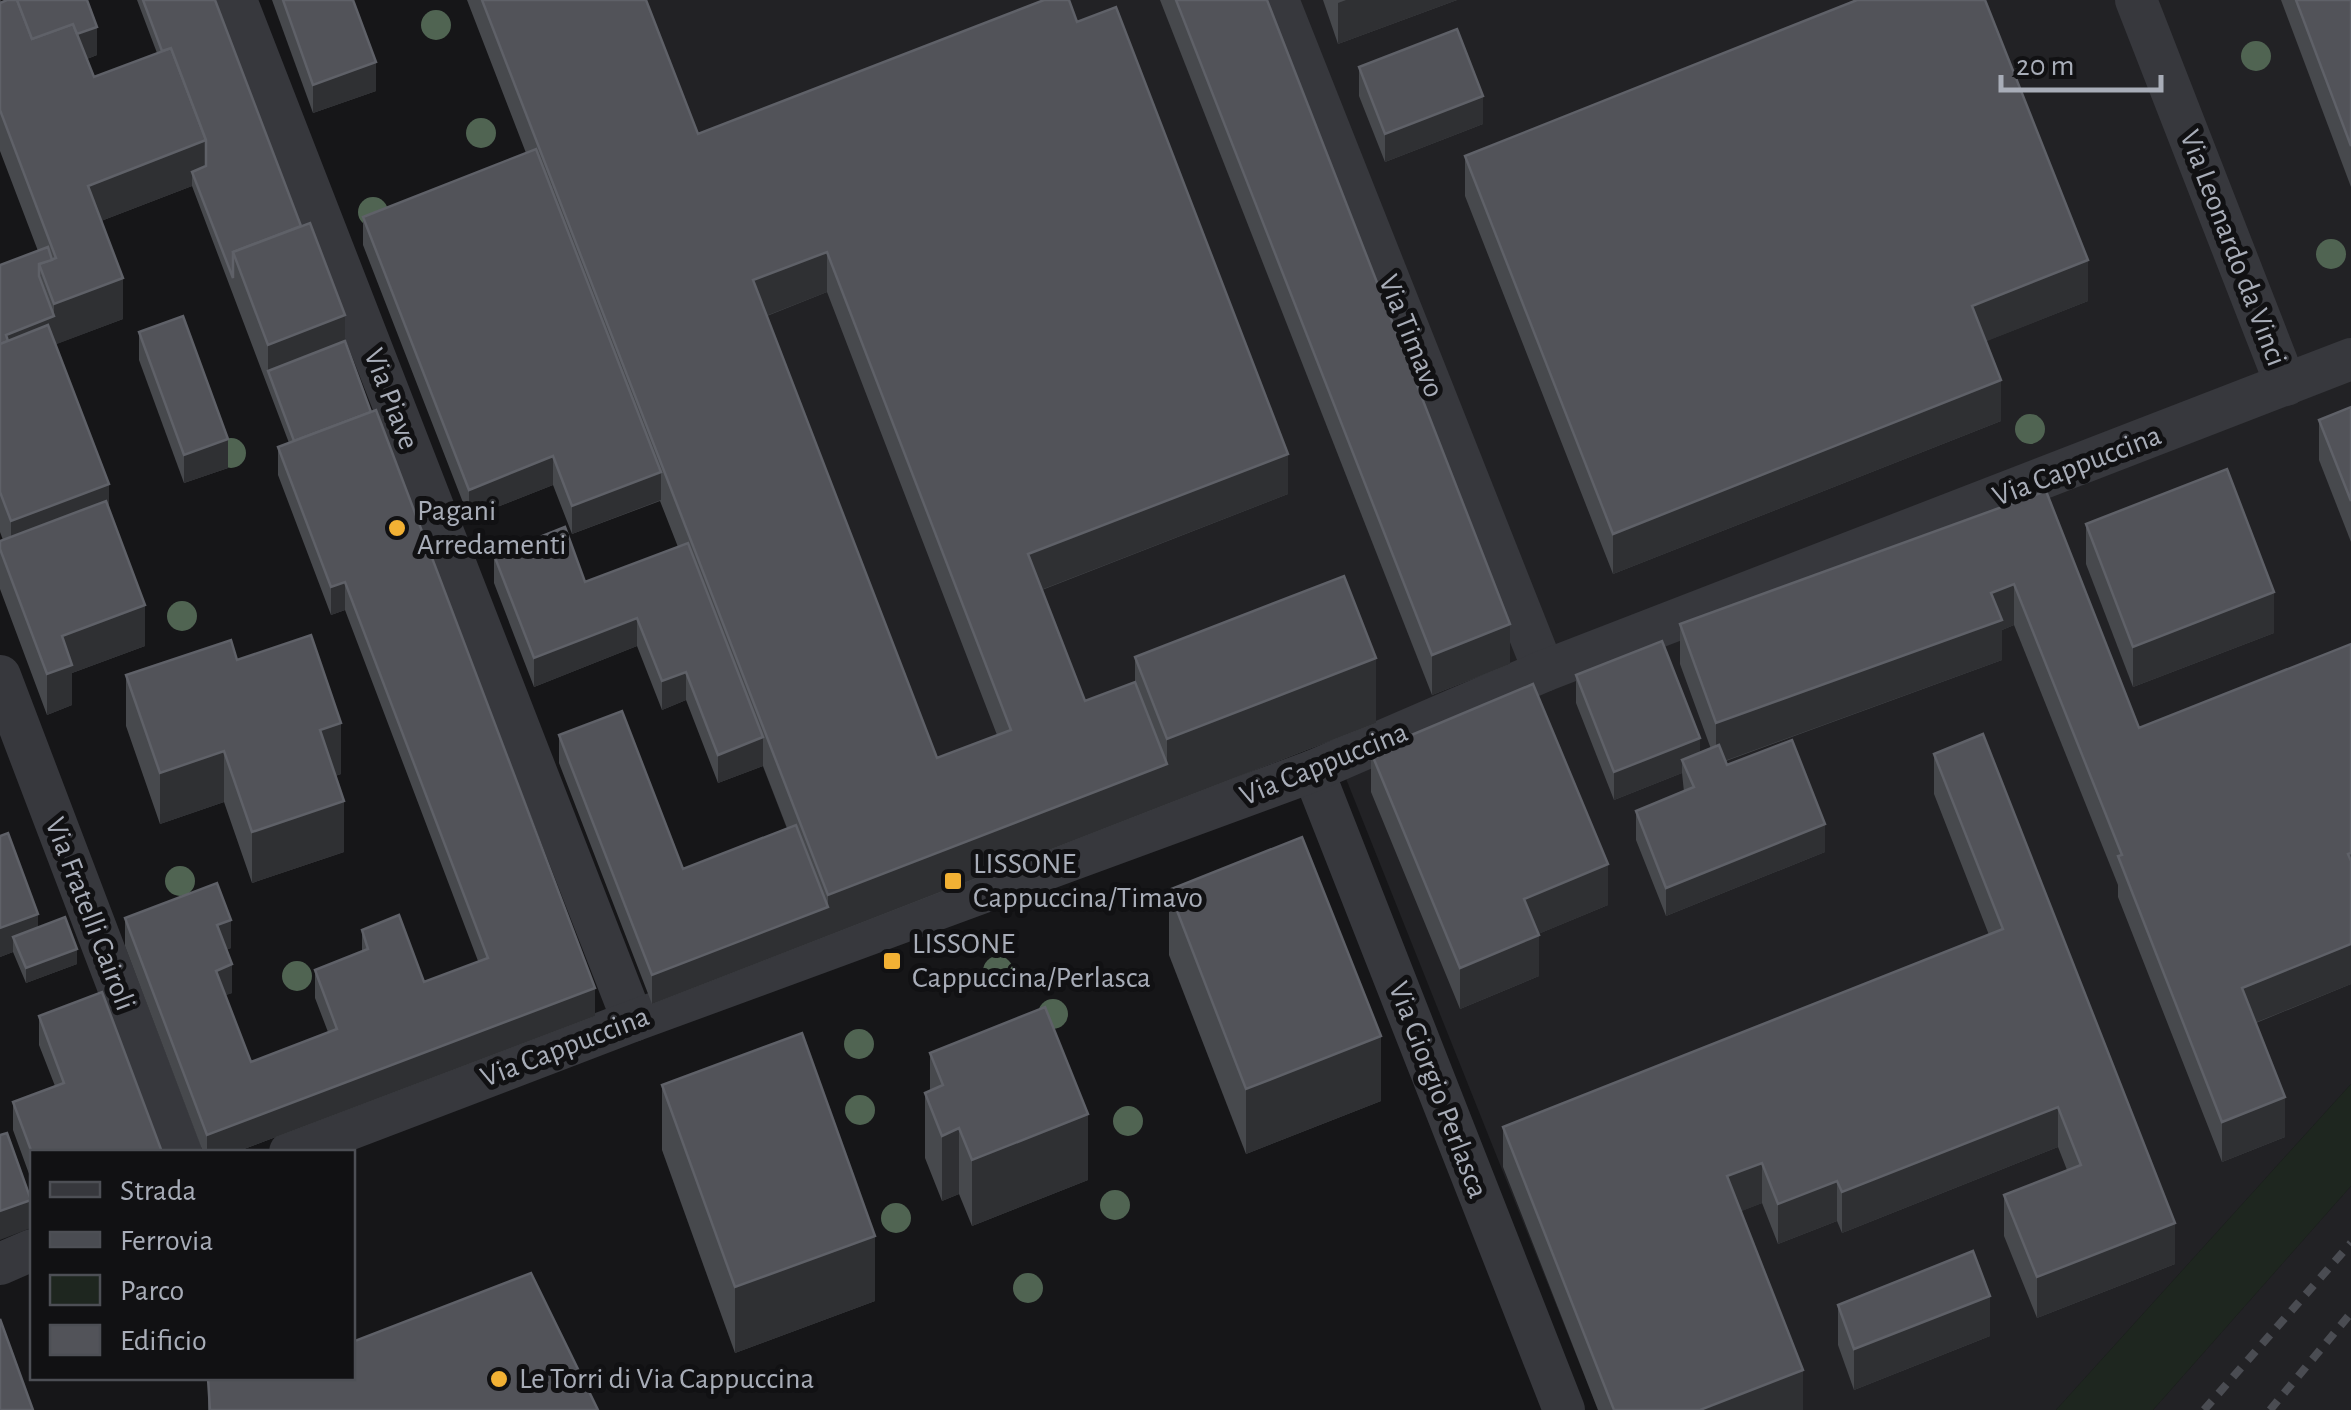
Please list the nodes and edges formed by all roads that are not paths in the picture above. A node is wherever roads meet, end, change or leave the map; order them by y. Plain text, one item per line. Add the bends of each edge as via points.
1 (236, 0) edge
2 (1278, 0) edge
3 (2136, 0) edge
4 (2351, 360) edge
5 (2286, 384) junction
6 (1544, 672) junction
7 (0, 676) edge
8 (1313, 771) junction
9 (633, 1022) junction
10 (180, 1150) edge
11 (295, 1150) edge
12 (30, 1251) edge
13 (0, 1264) edge
14 (1564, 1410) edge

1 - 9 street, Via Piave
2 - 6 street, Via Timavo
3 - 5 street, Via Leonardo da Vinci
4 - 5 street, Via Cappuccina
5 - 6 street, Via Cappuccina
6 - 8 street, Via Cappuccina
7 - 10 street, Via Fratelli Cairoli
8 - 9 street, Via Cappuccina
8 - 14 street, Via Giorgio Perlasca
9 - 11 street, Via Cappuccina
12 - 13 street

